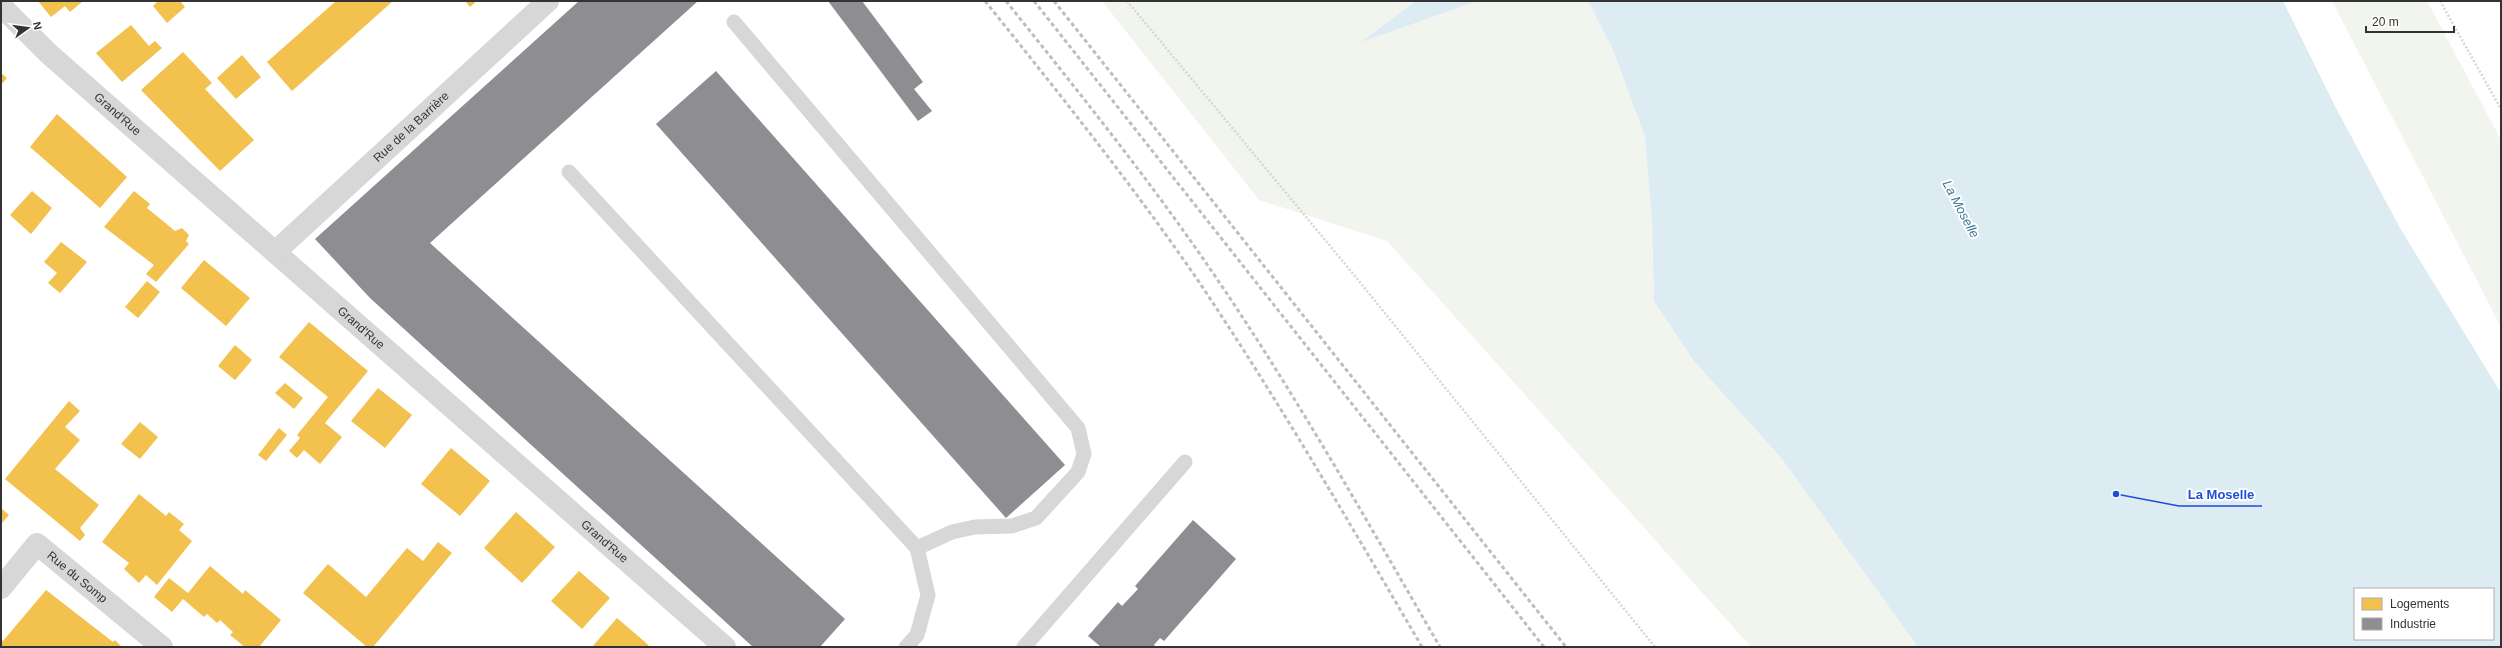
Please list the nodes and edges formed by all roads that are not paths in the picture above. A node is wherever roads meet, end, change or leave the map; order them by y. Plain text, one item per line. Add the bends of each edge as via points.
1 (548, 1) edge
2 (1, 6) edge
3 (734, 22) dead end
4 (569, 172) dead end
5 (275, 252) junction
6 (1185, 462) dead end
7 (917, 548) junction
8 (1, 588) edge
9 (162, 647) edge
10 (725, 647) edge
11 (906, 647) edge
12 (1024, 647) edge

1 - 5 street, Rue de la Barrière
2 - 5 street, Grand'Rue via 48,53
3 - 7 lane via 1078,428 1084,454 1078,472 1036,518 1012,526 975,527 952,532
4 - 7 lane
5 - 10 street, Grand'Rue
6 - 12 lane
7 - 11 lane via 928,595 916,635
8 - 9 street, Rue du Somp via 37,544

